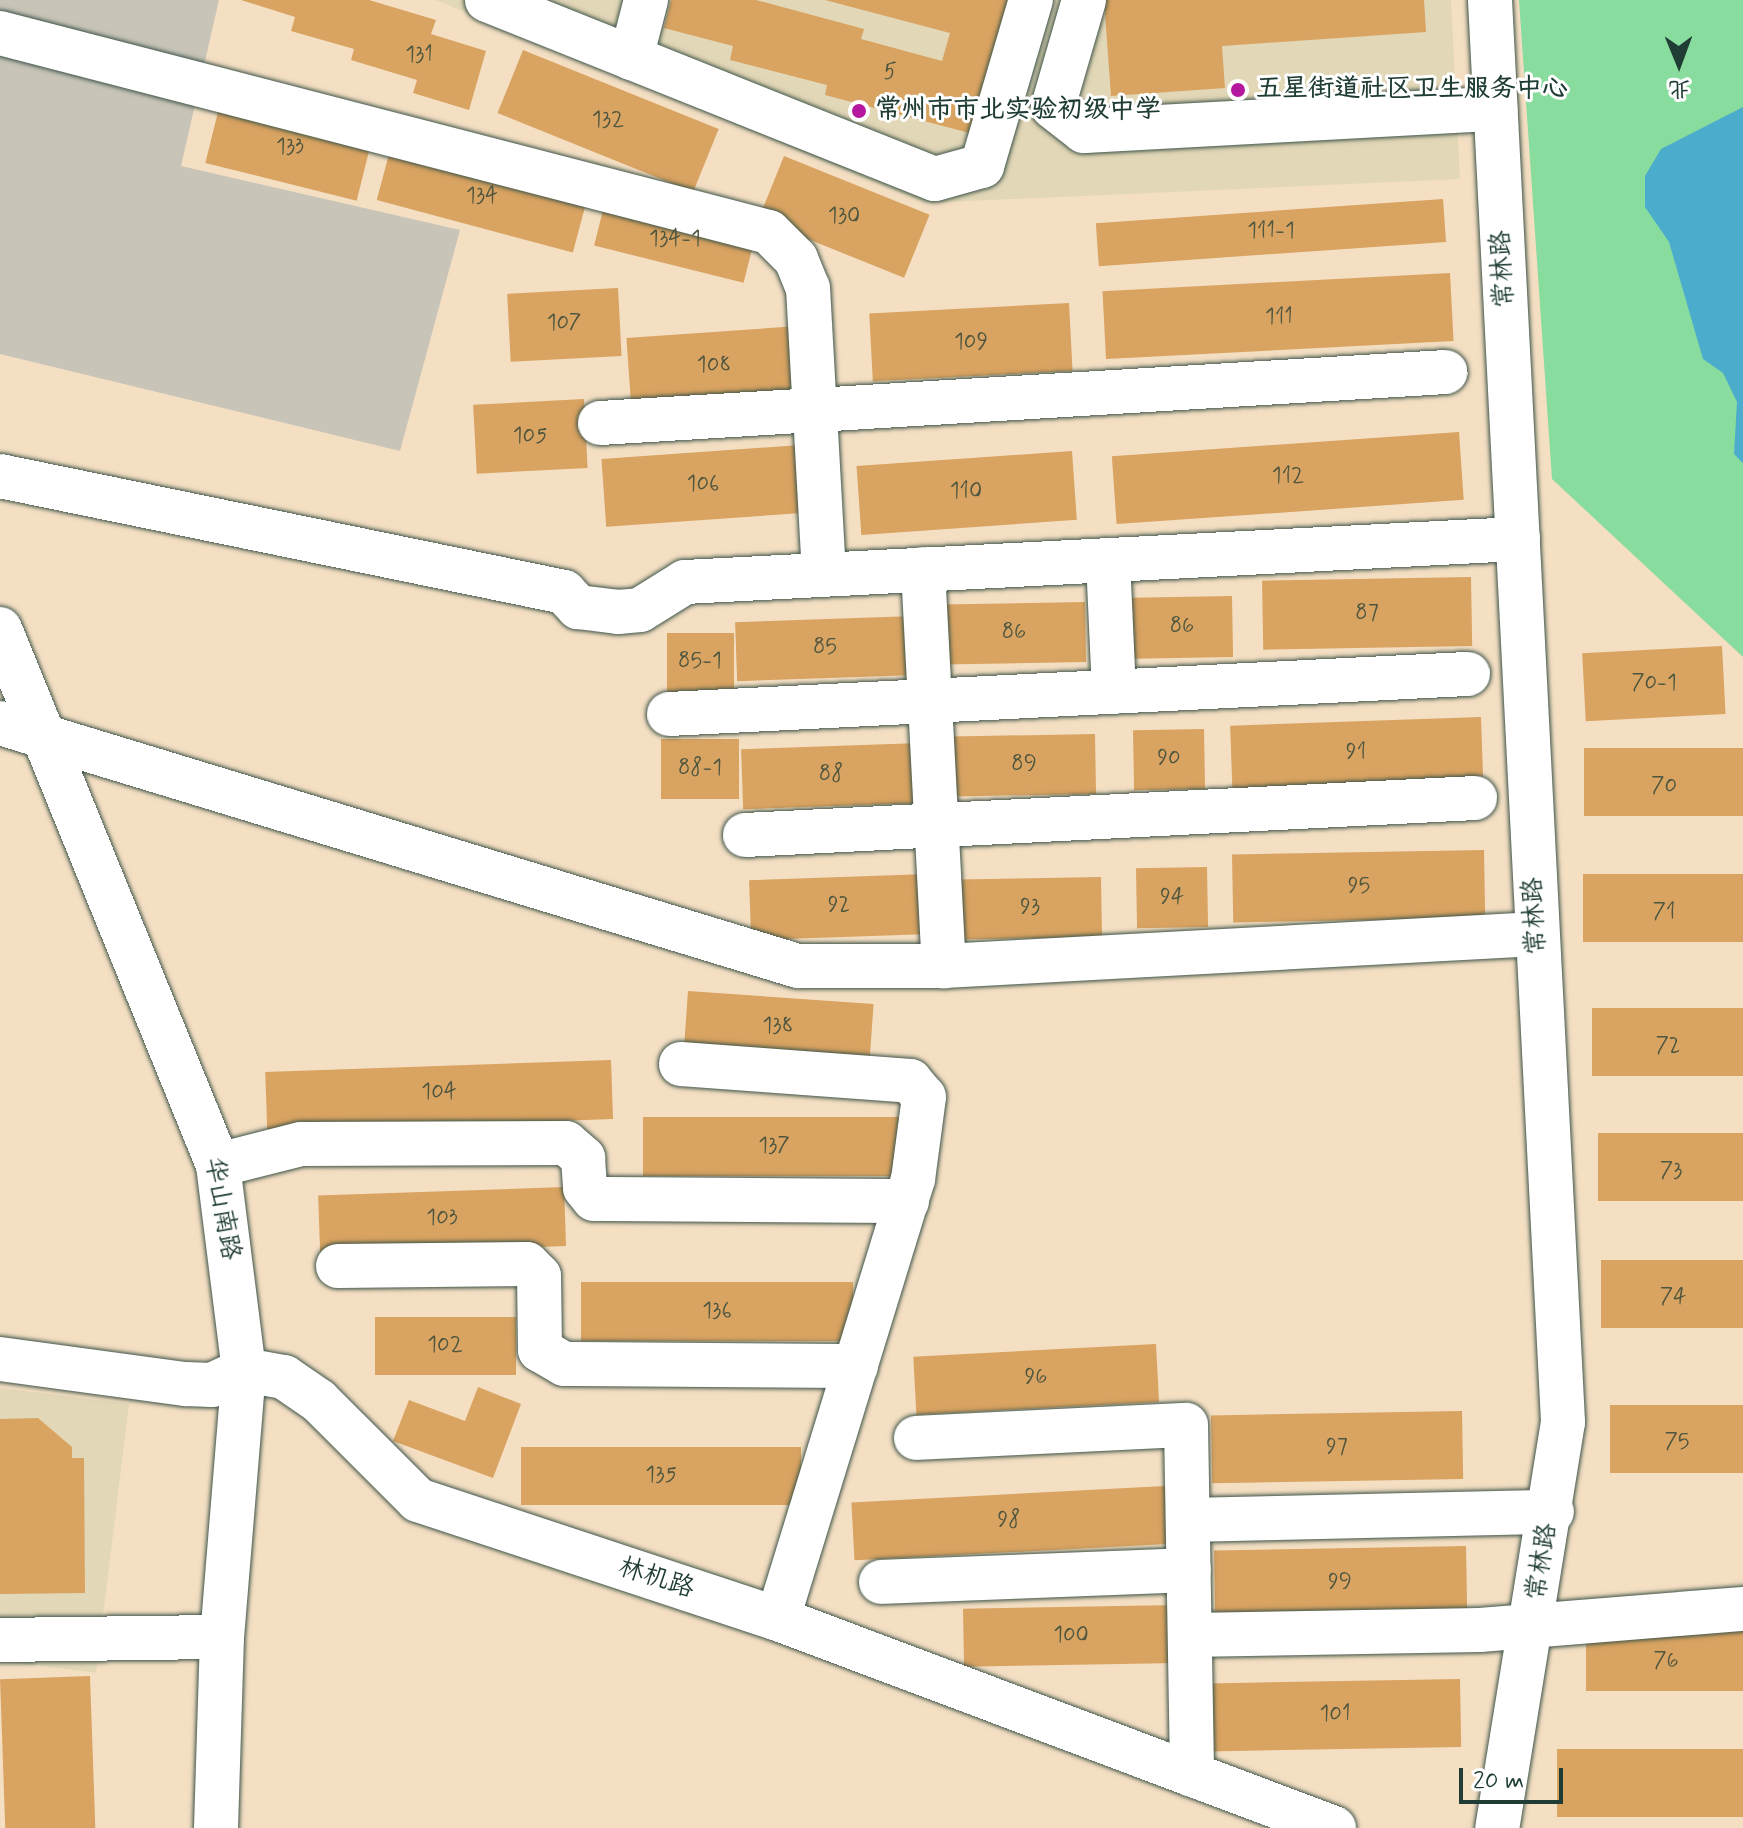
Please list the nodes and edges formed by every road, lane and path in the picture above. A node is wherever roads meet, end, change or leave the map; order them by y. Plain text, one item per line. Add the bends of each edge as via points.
1 (487, 0) edge
2 (646, 0) edge
3 (1031, 0) edge
4 (1084, 0) edge
5 (1490, 0) edge
6 (0, 33) edge
7 (631, 58) junction
8 (1495, 109) junction
9 (1445, 372) dead end
10 (814, 410) junction
11 (600, 423) dead end
12 (0, 476) edge
13 (1518, 539) junction
14 (1108, 560) junction
15 (923, 569) junction
16 (824, 574) junction
17 (0, 629) edge
18 (1468, 674) dead end
19 (1114, 692) junction
20 (932, 701) junction
21 (669, 714) dead end
22 (0, 723) edge
23 (44, 737) junction
24 (1475, 798) dead end
25 (938, 825) junction
26 (745, 835) dead end
27 (1537, 934) junction
28 (944, 966) junction
29 (681, 1064) dead end
30 (218, 1165) junction
31 (907, 1201) junction
32 (338, 1266) dead end
33 (0, 1359) edge
34 (856, 1366) junction
35 (244, 1370) junction
36 (916, 1438) dead end
37 (1552, 1512) junction
38 (1188, 1520) junction
39 (1189, 1570) junction
40 (881, 1582) dead end
41 (1743, 1609) edge
42 (778, 1619) junction
43 (1533, 1624) junction
44 (1190, 1635) junction
45 (222, 1637) junction
46 (0, 1640) edge
47 (1192, 1775) junction
48 (216, 1828) edge
49 (1334, 1828) edge
50 (1497, 1828) edge

1 - 7 street
2 - 7 street
3 - 7 street via 982,166 965,175 935,179
4 - 8 street via 1053,107 1084,131
5 - 8 street, 常林路
6 - 10 street via 769,232 796,259 808,288
8 - 13 street, 常林路
9 - 10 street
10 - 11 street
10 - 16 street
12 - 16 street via 564,592 591,609 640,610 685,582
13 - 14 street
13 - 27 street, 常林路
14 - 15 street
14 - 19 street
15 - 16 street
15 - 20 street
17 - 23 street, 华山南路
18 - 19 street
19 - 20 street
20 - 21 street
20 - 25 street
22 - 23 street
23 - 28 street via 798,966
23 - 30 street, 华山南路
24 - 25 street
25 - 26 street
25 - 28 street
27 - 28 street
27 - 37 street, 常林路 via 1563,1422
29 - 31 street via 910,1081 924,1097
30 - 31 street via 301,1144 566,1143 583,1158 585,1188 594,1199
30 - 35 street, 华山南路
31 - 34 street
32 - 34 street via 527,1264 539,1276 540,1350 564,1364
33 - 35 street via 186,1384 212,1385
34 - 42 street
35 - 42 street, 林机路 via 284,1377 319,1401 418,1500
35 - 45 street, 华山南路
36 - 38 street via 1186,1425
37 - 38 street
37 - 43 street, 常林路
38 - 39 street
39 - 40 street
39 - 44 street
41 - 43 street
42 - 47 street, 林机路
43 - 44 street
43 - 50 street, 常林路
44 - 47 street
45 - 46 street
45 - 48 street, 华山南路
47 - 49 street, 林机路

